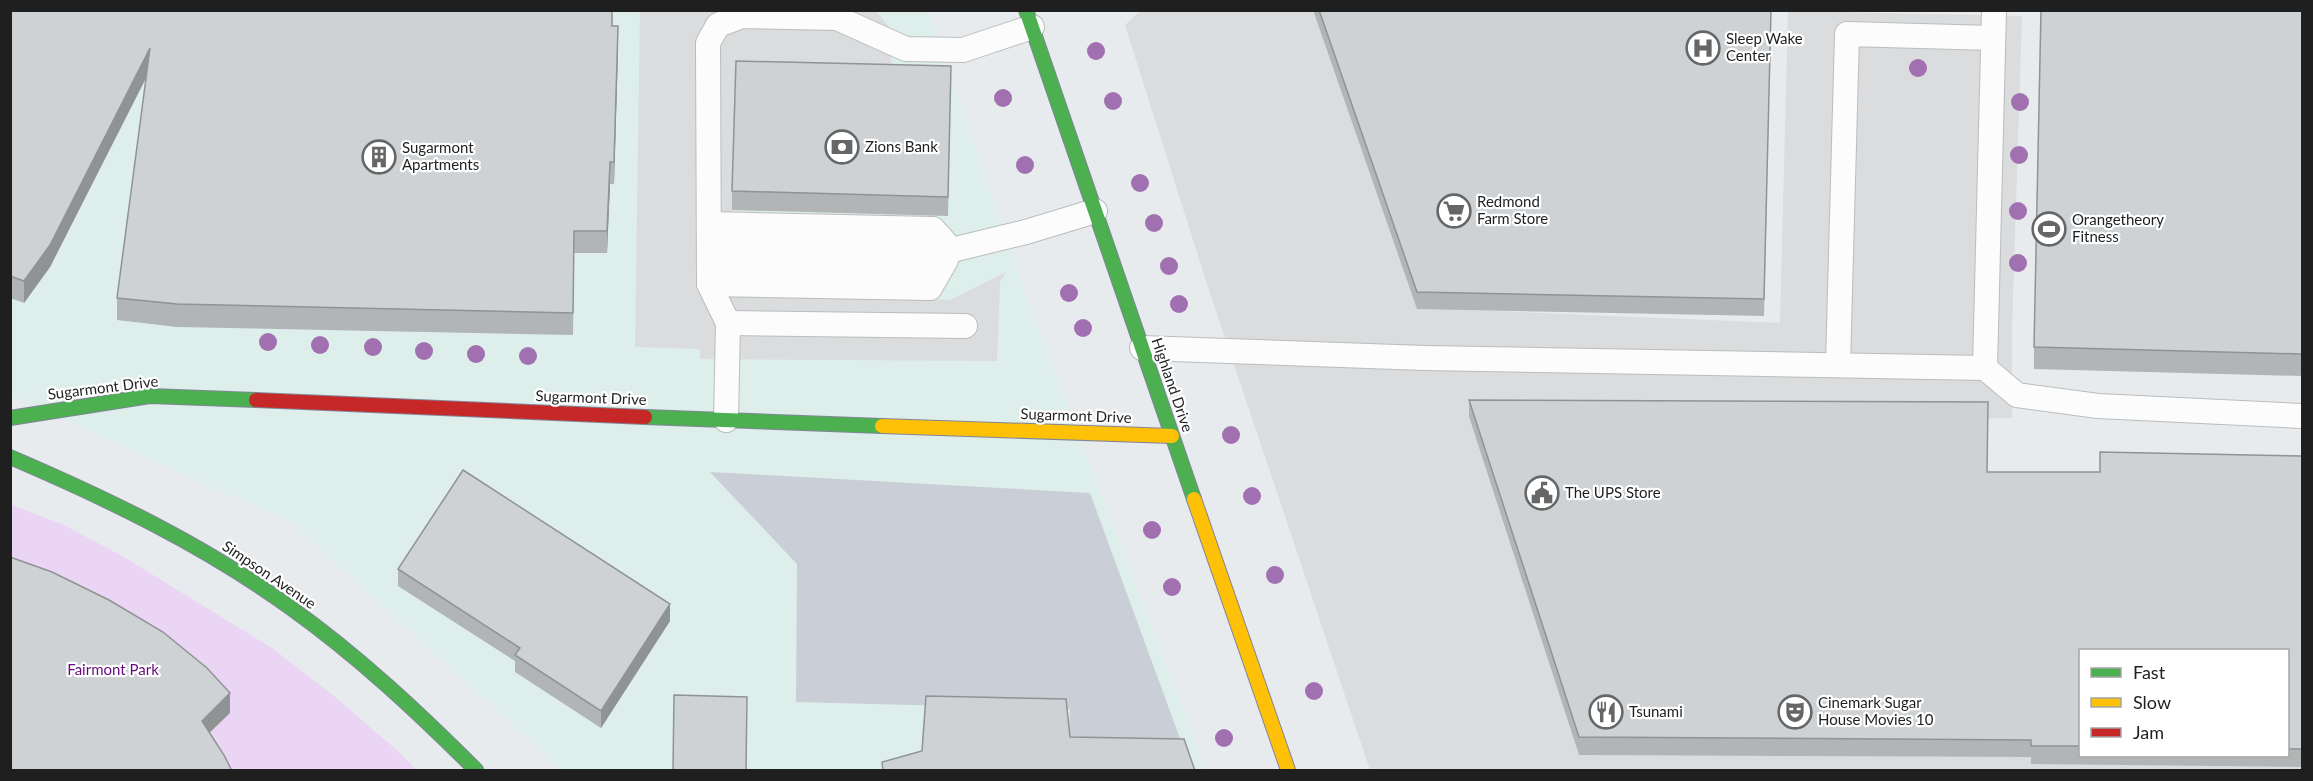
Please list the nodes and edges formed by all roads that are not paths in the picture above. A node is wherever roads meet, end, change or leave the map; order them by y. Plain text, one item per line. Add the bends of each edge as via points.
1 (1994, 10) edge
2 (1029, 19) edge
3 (1994, 38) junction
4 (1095, 211) junction
5 (709, 254) junction
6 (947, 258) junction
7 (930, 288) junction
8 (728, 323) junction
9 (915, 326) junction
10 (965, 326) dead end
11 (1142, 348) junction
12 (1838, 365) junction
13 (1985, 368) junction
14 (2302, 416) edge
15 (10, 418) edge
16 (726, 420) junction
17 (1172, 436) junction
18 (10, 457) edge
19 (476, 771) edge
20 (1288, 771) edge

1 - 3 lane
2 - 4 street, Highland Drive
2 - 5 lane via 963,50 906,49 837,18 742,16 718,25 708,43
3 - 12 lane via 1847,34
3 - 13 lane
4 - 6 lane
4 - 11 street, Highland Drive
5 - 6 lane
5 - 6 lane via 933,229
5 - 7 lane
5 - 8 lane
6 - 7 lane
7 - 9 lane
8 - 9 lane
8 - 16 lane
9 - 10 lane
11 - 12 lane via 1425,358
11 - 17 street, Highland Drive
12 - 13 lane
13 - 14 lane via 2017,395 2098,406
15 - 16 street, Sugarmont Drive via 150,396
16 - 17 street, Sugarmont Drive
17 - 20 street, Highland Drive
18 - 19 street, Simpson Avenue via 151,522 262,588 371,671

